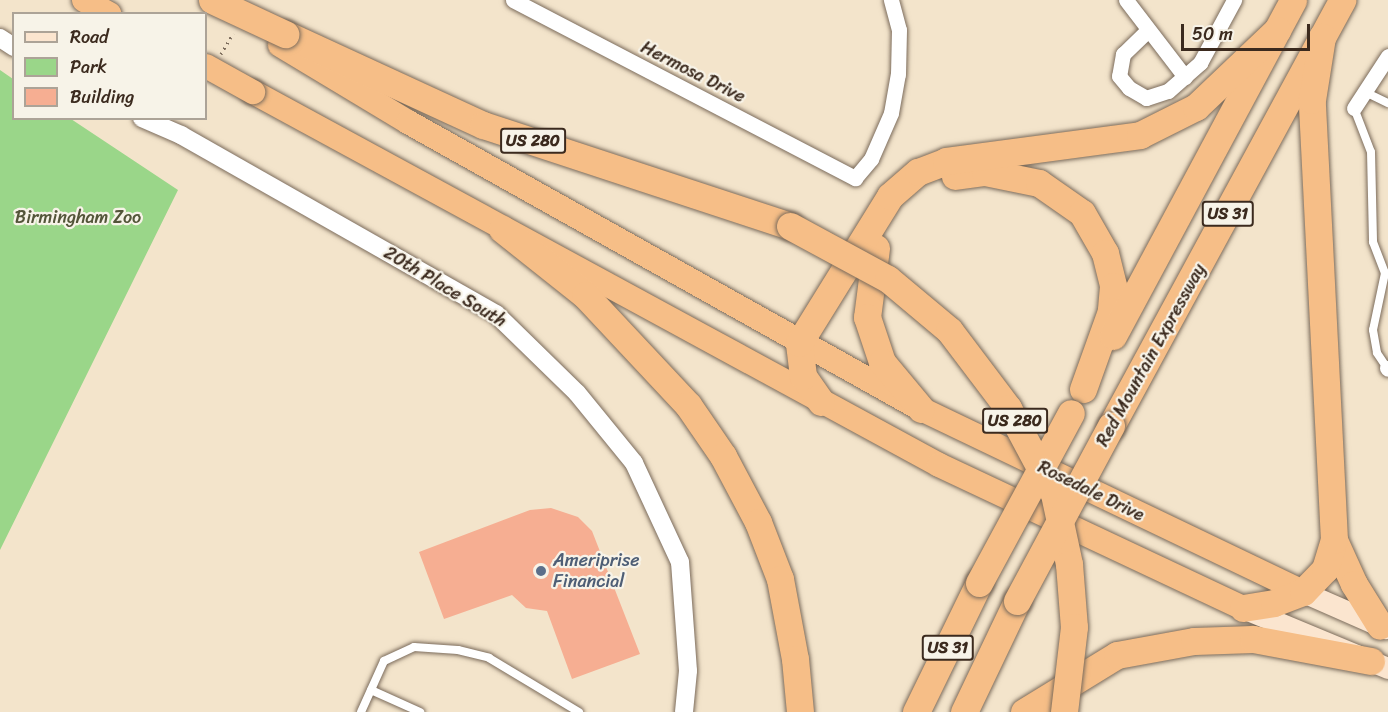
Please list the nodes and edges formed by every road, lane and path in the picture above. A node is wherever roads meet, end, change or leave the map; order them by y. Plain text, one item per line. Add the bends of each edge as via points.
1 (84, 0) edge
2 (205, 0) edge
3 (213, 0) edge
4 (513, 0) edge
5 (891, 0) edge
6 (1126, 0) edge
7 (1233, 0) edge
8 (1293, 0) edge
9 (1342, 0) edge
10 (105, 12) edge
11 (1148, 30) junction
12 (1277, 30) junction
13 (234, 31) dead end
14 (1322, 37) junction
15 (283, 39) junction
16 (1388, 56) edge
17 (211, 64) edge
18 (1185, 77) junction
19 (1365, 92) junction
20 (1388, 103) edge
21 (1354, 108) joint
22 (148, 120) edge
23 (502, 229) junction
24 (799, 343) junction
25 (1387, 368) edge
26 (1083, 389) junction
27 (821, 402) junction
28 (921, 410) junction
29 (1335, 540) junction
30 (1303, 592) junction
31 (1243, 608) junction
32 (1384, 627) edge
33 (1380, 665) edge
34 (371, 690) junction
35 (362, 712) edge
36 (420, 712) edge
37 (579, 712) edge
38 (684, 712) edge
39 (800, 712) edge
40 (916, 712) edge
41 (964, 712) edge
42 (1024, 712) edge
43 (1064, 712) edge

1 - 10 highway
2 - 15 highway, US 280
3 - 15 highway, US 280, bridge
4 - 5 street, Hermosa Drive via 855,178 871,159 891,113 898,74 898,30
6 - 11 street
7 - 18 street via 1200,63
8 - 12 highway, US 31
9 - 14 highway, Red Mountain Expressway / US 31
11 - 18 street
11 - 18 street via 1123,54 1119,76 1146,98 1168,91
12 - 24 highway via 1196,107 1140,135 946,161 918,172 890,196
12 - 26 highway, US 31
13 - 17 path
14 - 29 highway via 1312,100
14 - 41 highway, Red Mountain Expressway / US 31, bridge via 1017,601
15 - 24 highway, Rosedale Drive via 408,122
15 - 43 highway, US 280, bridge via 483,125 790,226 826,243 897,287 949,330 1008,408 1054,494 1069,564 1074,627
16 - 19 street
17 - 23 highway, bridge via 254,92
19 - 20 lane
19 - 21 street
21 - 25 lane via 1371,152 1373,242 1385,273 1373,330 1377,353
22 - 38 street, 20th Place South via 496,314 577,393 634,463 680,562 688,671
23 - 27 highway
23 - 39 highway via 585,295 688,405 723,456 758,522 780,579
24 - 27 highway via 803,376
24 - 28 highway, Rosedale Drive
26 - 28 highway via 1111,311 1113,286 1105,253 1082,213 1039,183 986,172 958,175 931,185 905,206 882,234 873,258 867,317 882,362
26 - 40 highway, US 31, bridge via 979,583
27 - 31 highway via 939,465
28 - 30 highway, Rosedale Drive
29 - 30 highway via 1325,569
29 - 32 highway via 1353,584
30 - 31 highway via 1274,603
30 - 32 main road, Rosedale Drive
31 - 33 main road
33 - 42 highway via 1253,639 1194,640 1117,655
34 - 35 lane
34 - 36 lane
34 - 37 lane via 384,661 414,647 458,650 489,658

